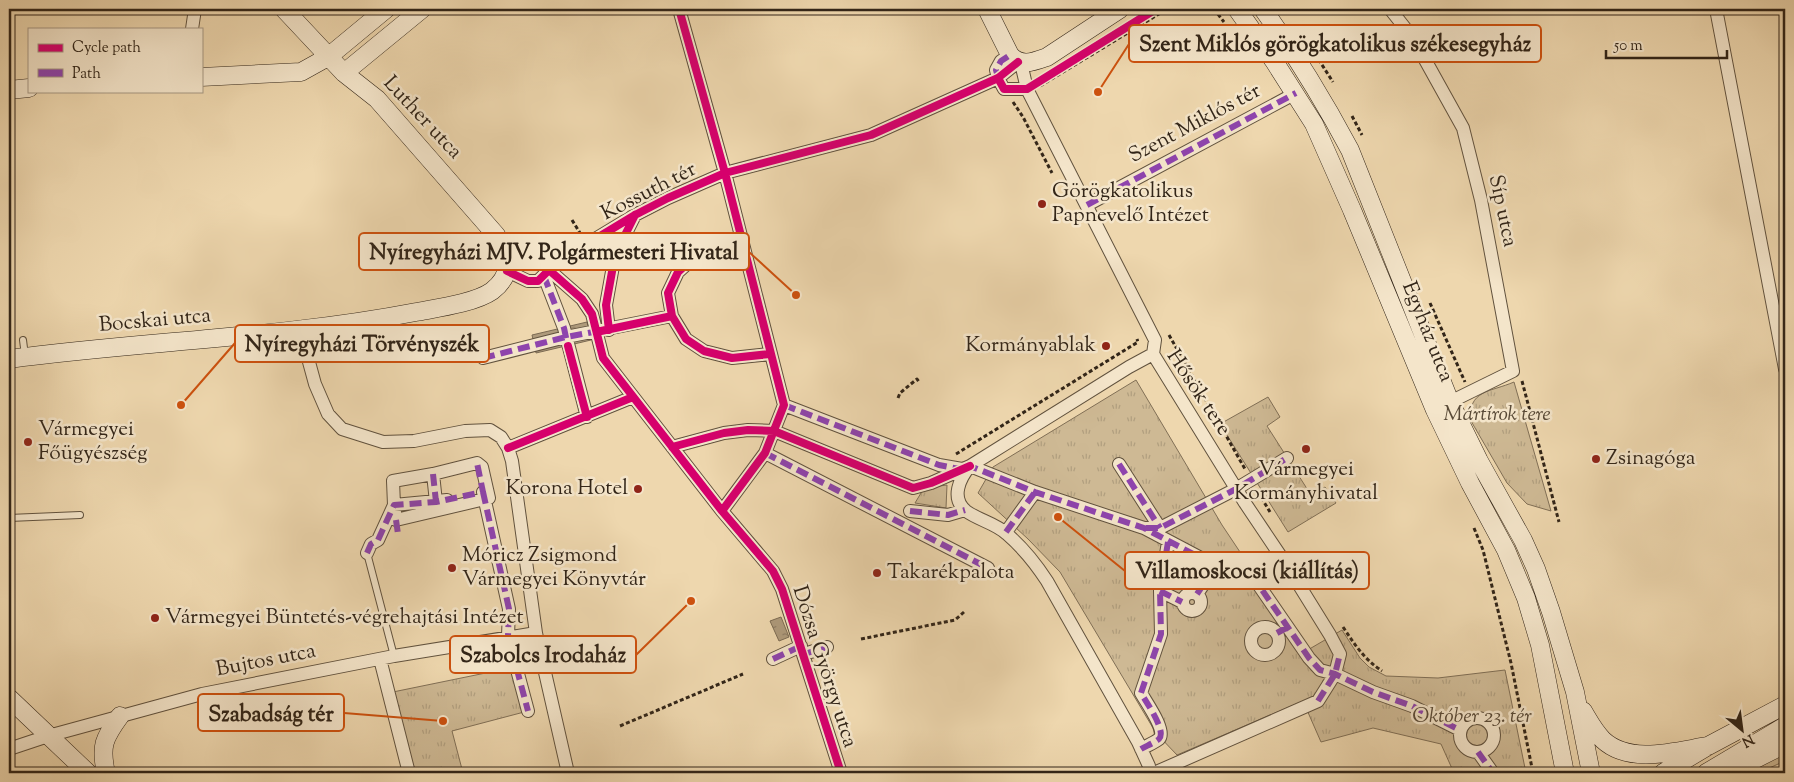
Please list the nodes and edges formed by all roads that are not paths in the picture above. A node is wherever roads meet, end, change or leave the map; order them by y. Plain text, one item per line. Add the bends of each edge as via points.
1 (195, 9) edge
2 (284, 9) edge
3 (386, 9) edge
4 (422, 9) edge
5 (678, 9) edge
6 (987, 9) edge
7 (1120, 9) edge
8 (1236, 9) edge
9 (1263, 9) edge
10 (1390, 9) edge
11 (1716, 9) edge
12 (192, 28) edge
13 (328, 56) junction
14 (1016, 60) junction
15 (344, 73) junction
16 (202, 77) edge
17 (998, 78) junction
18 (28, 88) edge
19 (1027, 89) junction
20 (9, 90) edge
21 (1296, 93) junction
22 (725, 173) junction
23 (1088, 205) junction
24 (636, 215) junction
25 (741, 242) junction
26 (533, 256) dead end
27 (507, 271) junction
28 (546, 274) junction
29 (672, 316) junction
30 (305, 330) junction
31 (602, 331) junction
32 (566, 337) junction
33 (23, 340) dead end
34 (770, 354) junction
35 (1153, 354) junction
36 (17, 358) edge
37 (483, 358) dead end
38 (1785, 368) edge
39 (633, 397) junction
40 (1450, 402) junction
41 (784, 405) junction
42 (587, 417) junction
43 (774, 431) junction
44 (672, 447) junction
45 (508, 448) junction
46 (765, 454) junction
47 (1288, 458) dead end
48 (1119, 464) dead end
49 (966, 468) junction
50 (433, 474) junction
51 (1236, 489) junction
52 (1035, 492) junction
53 (483, 496) junction
54 (436, 502) junction
55 (394, 505) junction
56 (910, 510) dead end
57 (965, 510) junction
58 (722, 511) junction
59 (80, 515) dead end
60 (9, 518) edge
61 (1144, 528) junction
62 (1160, 528) junction
63 (1006, 532) junction
64 (1168, 542) junction
65 (367, 553) joint
66 (1216, 566) junction
67 (988, 568) dead end
68 (1160, 591) junction
69 (536, 633) junction
70 (508, 636) junction
71 (827, 647) dead end
72 (802, 650) junction
73 (394, 656) junction
74 (380, 659) junction
75 (772, 659) dead end
76 (1335, 674) junction
77 (1575, 692) junction
78 (9, 698) edge
79 (1785, 705) edge
80 (528, 711) dead end
81 (120, 716) junction
82 (1785, 726) edge
83 (1460, 730) junction
84 (48, 736) junction
85 (1785, 744) edge
86 (1708, 746) junction
87 (9, 749) edge
88 (1141, 749) junction
89 (1478, 752) junction
90 (88, 773) edge
91 (106, 773) edge
92 (409, 773) edge
93 (568, 773) edge
94 (840, 773) edge
95 (1149, 773) edge
96 (1154, 773) edge
97 (1493, 773) edge
98 (1565, 773) edge
99 (1591, 773) edge
100 (1663, 773) edge
101 (1706, 773) edge
102 (1728, 773) edge

1 - 12 street
2 - 13 street, Luther utca
3 - 13 street
4 - 15 street
5 - 22 street
6 - 14 street
7 - 14 street via 1047,57 1034,62
8 - 21 street, Egyház utca
9 - 40 street, Egyház utca via 1292,50 1350,150
10 - 40 street, Síp utca via 1413,38 1463,128 1481,200 1513,371
11 - 38 street
13 - 15 street, Luther utca
13 - 16 street via 302,72
14 - 17 street via 1002,61 996,70
14 - 19 street
15 - 27 street, Luther utca via 377,99 496,234 506,252
17 - 19 street via 1004,90
17 - 22 street via 871,135
18 - 20 street
19 - 23 street
21 - 23 street, Szent Miklós tér
21 - 98 street, Egyház utca via 1314,124 1349,202 1435,410 1506,550 1526,598 1540,645
22 - 24 street, Kossuth tér
22 - 25 street, Kossuth tér
23 - 35 street via 1155,340
24 - 28 street, Kossuth tér via 587,244
24 - 31 street via 615,255
25 - 29 street via 698,254 678,272 668,294
25 - 34 street, Kossuth tér
26 - 28 street
27 - 28 street via 528,281 538,281
27 - 30 street via 491,292 469,301
28 - 31 street via 582,299
28 - 32 street
29 - 31 street
29 - 34 street via 686,340 704,352 732,358
30 - 36 street, Bocskai utca
30 - 45 street via 306,352 315,384 328,414 342,428 383,442 490,430 501,437
31 - 32 street
31 - 39 street via 603,358
32 - 37 street
32 - 42 street
33 - 36 lane
34 - 41 street, Kossuth tér
35 - 49 street, Hősök tere
35 - 51 street, Hősök tere
39 - 42 street
39 - 44 street, Dózsa György utca
40 - 77 street, Egyház utca via 1536,569
41 - 43 street
41 - 49 street via 939,465
42 - 45 street
43 - 44 street via 732,432
43 - 46 street
43 - 49 street via 913,488
44 - 58 street, Dózsa György utca
45 - 69 street
46 - 58 street
46 - 67 street
47 - 51 street
48 - 62 street
49 - 52 street
49 - 57 street, Hősök tere via 957,493
50 - 53 street via 477,463 482,467 489,498
50 - 54 street
50 - 55 street via 393,481
51 - 62 street
51 - 76 street, Hősök tere via 1290,562 1330,635 1340,654
52 - 61 street
52 - 63 street
53 - 54 street
53 - 55 street via 396,520
53 - 70 street via 508,609
54 - 55 street
55 - 65 street via 378,540 371,544
56 - 57 street via 948,515
57 - 63 street
58 - 72 street, Dózsa György utca via 772,571 782,589
59 - 60 lane
61 - 62 street
61 - 64 street
63 - 88 street via 1048,581
64 - 66 street
64 - 68 street
65 - 73 lane
66 - 68 street via 1197,594 1201,603 1196,610 1187,610 1182,602
66 - 76 street via 1258,584 1283,630 1320,670
68 - 88 street via 1161,634 1141,693 1162,734
69 - 70 street, Bujtos utca
69 - 93 street
70 - 73 street, Bujtos utca
70 - 80 street
71 - 72 street
72 - 75 street
72 - 94 street, Dózsa György utca
73 - 74 street, Bujtos utca
74 - 81 street, Bujtos utca via 202,694
74 - 92 street
76 - 83 street
76 - 96 street, Hősök tere via 1318,701
77 - 86 street via 1597,733 1620,750 1650,755
77 - 99 street, Egyház utca
78 - 84 street
79 - 86 street
81 - 84 street, Bujtos utca
81 - 91 street via 104,742
82 - 101 street
83 - 89 street via 1463,746
83 - 89 street via 1466,720 1472,718 1483,718 1492,726 1492,743
84 - 87 street, Bujtos utca
84 - 90 street
85 - 102 street
86 - 100 street
88 - 95 street
89 - 97 street

